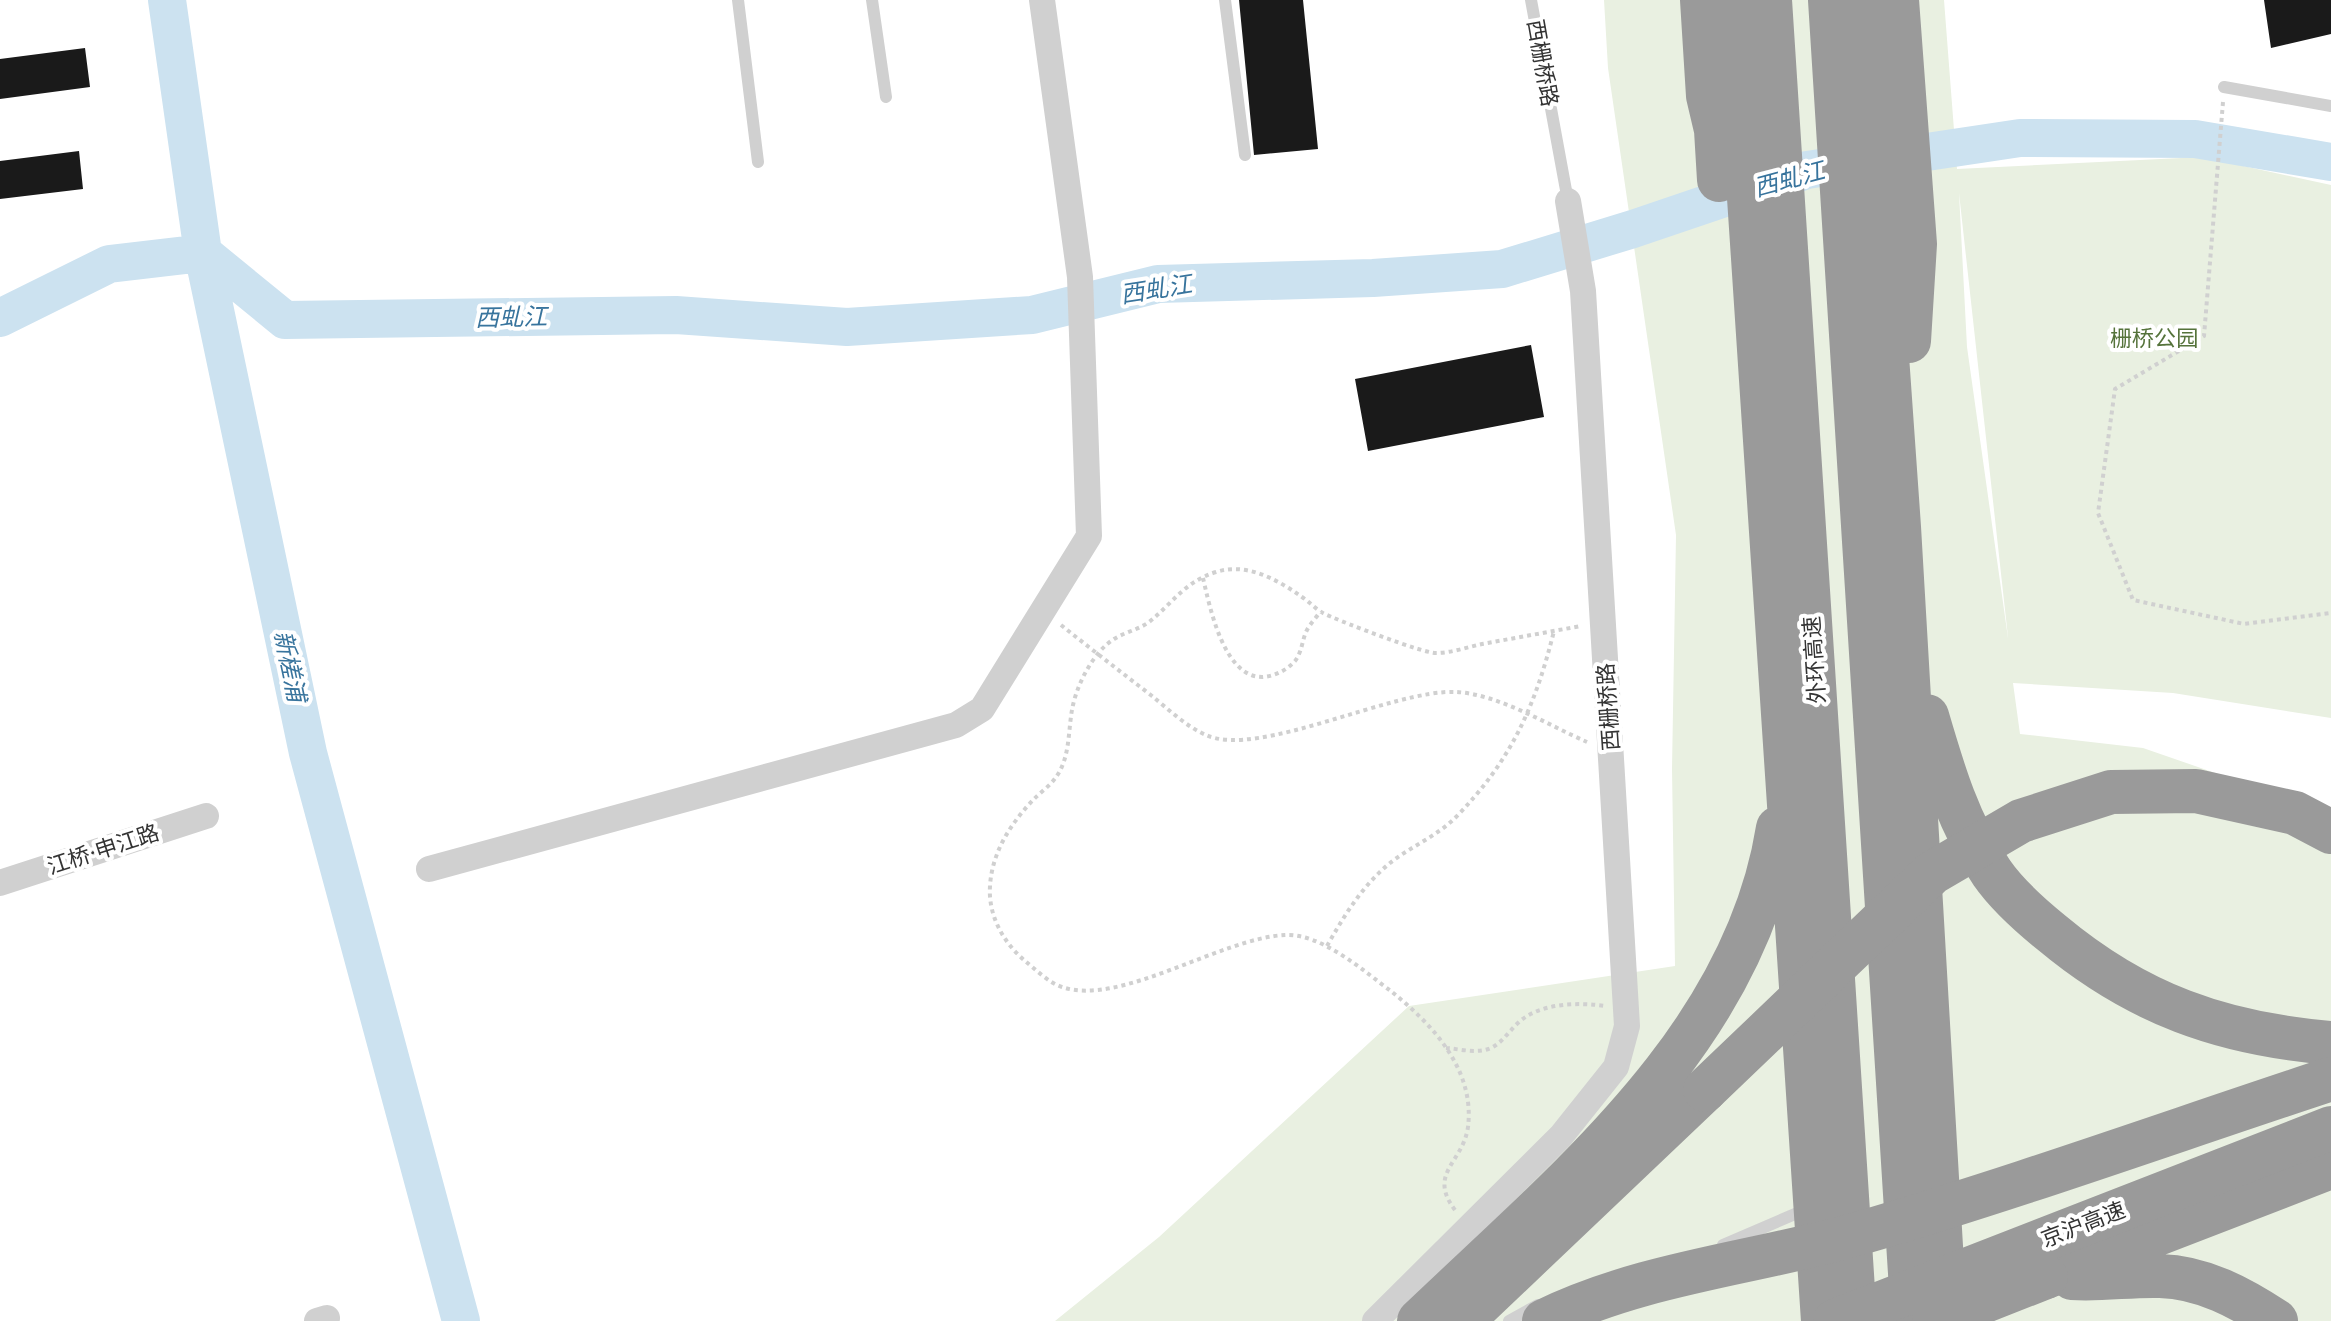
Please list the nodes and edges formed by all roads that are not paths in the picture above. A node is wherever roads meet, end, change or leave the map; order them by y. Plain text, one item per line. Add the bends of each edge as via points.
1 (738, 0) edge
2 (872, 0) edge
3 (1042, 0) edge
4 (1225, 0) edge
5 (1531, 0) edge
6 (1702, 0) edge
7 (1736, 0) edge
8 (1770, 0) edge
9 (1830, 0) edge
10 (1862, 0) edge
11 (1897, 0) edge
12 (2224, 87) road end
13 (886, 97) dead end
14 (2331, 106) edge
15 (1245, 155) dead end
16 (758, 162) dead end
17 (1568, 201) joint
18 (1880, 249) junction
19 (1756, 268) junction
20 (1907, 650) junction
21 (1787, 766) junction
22 (206, 816) dead end
23 (2331, 832) edge
24 (429, 869) dead end
25 (0, 883) edge
26 (2331, 1043) edge
27 (2331, 1079) edge
28 (2331, 1128) edge
29 (2331, 1167) edge
30 (1815, 1205) junction
31 (1707, 1250) dead end
32 (2046, 1277) junction
33 (1550, 1309) edge
34 (1375, 1321) edge
35 (1419, 1321) edge
36 (1462, 1321) edge
37 (1509, 1321) edge
38 (1823, 1321) edge
39 (1835, 1321) edge
40 (1855, 1321) edge
41 (1913, 1321) edge
42 (1934, 1321) edge
43 (1945, 1321) edge
44 (2276, 1321) edge

1 - 16 lane
2 - 13 lane
3 - 24 street via 1080,277 1089,536 982,709 956,725
4 - 15 lane
5 - 17 lane, 西栅桥路
6 - 19 highway via 1708,96
7 - 19 highway
8 - 19 highway, 外环高速
9 - 18 highway
10 - 18 highway
11 - 18 highway via 1906,106
12 - 14 lane
17 - 34 street, 西栅桥路 via 1583,291 1627,1026 1616,1067 1561,1136
18 - 20 highway
18 - 41 highway
19 - 21 highway
19 - 40 highway, 外环高速
20 - 26 highway via 1963,823 1993,875 2031,916 2122,985 2176,1010 2232,1027
20 - 43 highway
21 - 30 highway
21 - 35 highway via 1777,834 1754,917 1697,1028 1639,1104 1585,1161
22 - 25 street, 江桥·申江路
23 - 36 highway, bridge via 2295,813 2196,791 2111,792 2021,821 1932,873
27 - 33 highway, bridge via 1863,1232
28 - 39 highway, 京沪高速, bridge
29 - 32 highway, 京沪高速
30 - 31 lane
30 - 38 highway
32 - 42 highway, 京沪高速, bridge
32 - 44 highway via 2163,1276 2201,1282
33 - 37 lane

